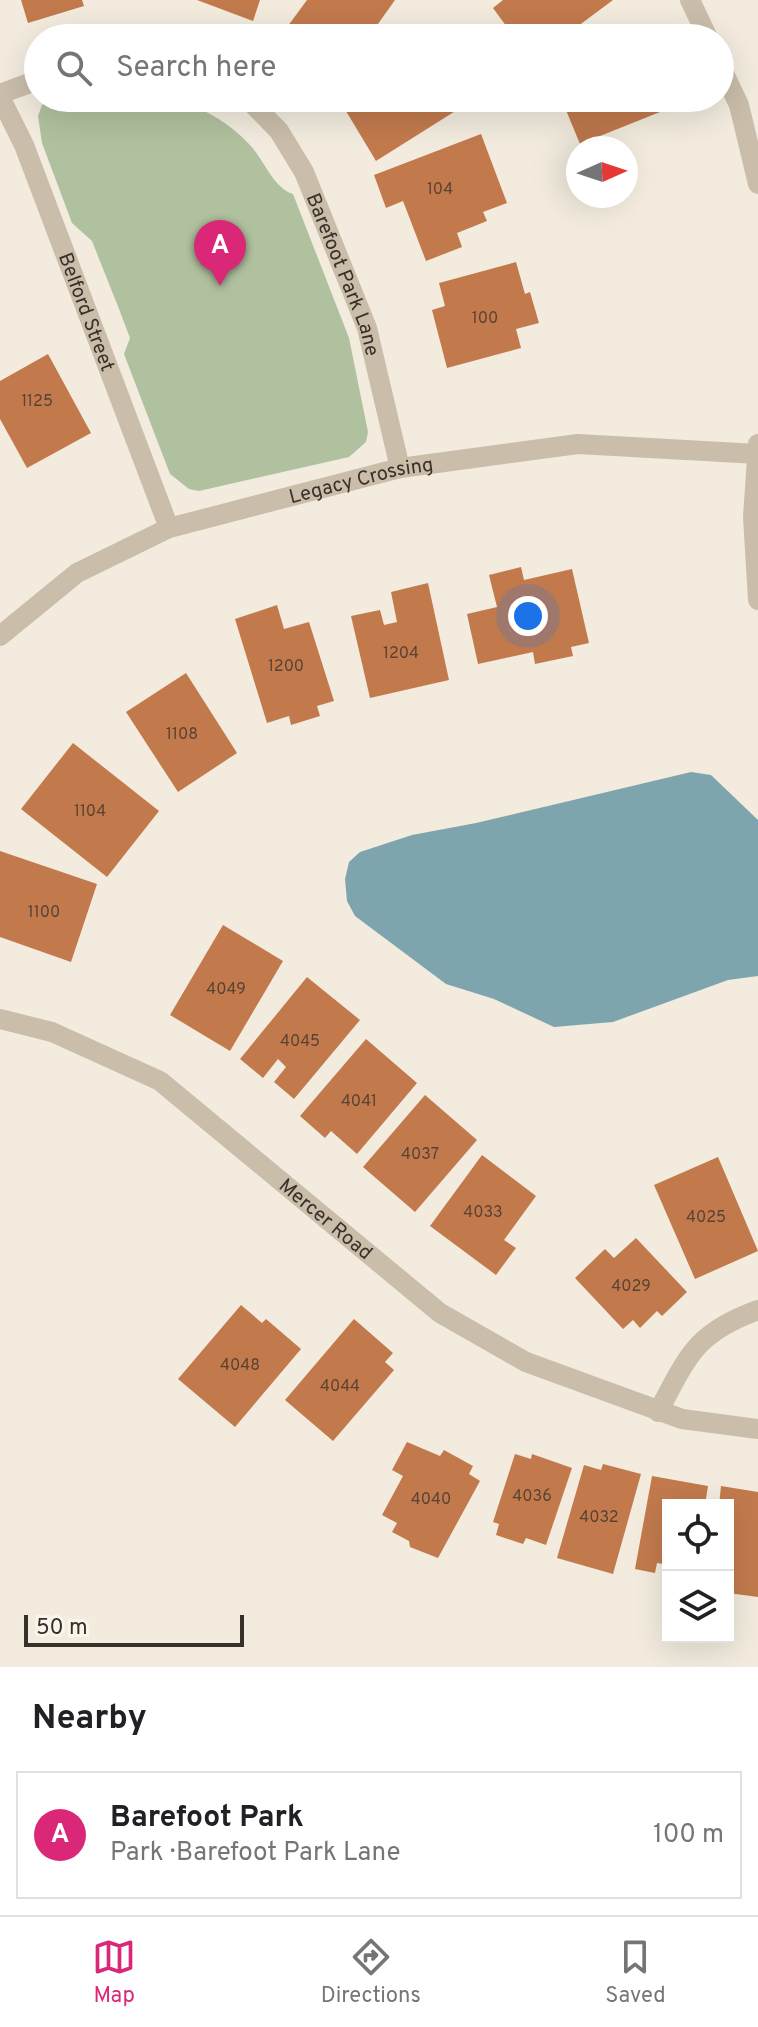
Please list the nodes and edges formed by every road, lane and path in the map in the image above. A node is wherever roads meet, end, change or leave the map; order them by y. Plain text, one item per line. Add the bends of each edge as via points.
1 (690, 0) edge
2 (701, 24) edge
3 (24, 86) edge
4 (734, 94) edge
5 (0, 96) edge
6 (261, 112) edge
7 (758, 184) edge
8 (758, 440) edge
9 (758, 454) edge
10 (400, 468) junction
11 (169, 528) junction
12 (758, 600) edge
13 (0, 636) edge
14 (0, 1019) edge
15 (758, 1310) edge
16 (658, 1412) junction
17 (758, 1429) edge

1 - 2 street
3 - 5 street
4 - 7 street
5 - 11 street, Belford Street via 24,145
6 - 10 street, Barefoot Park Lane via 304,172 367,328
8 - 9 street
9 - 10 street, Legacy Crossing via 578,444
9 - 12 street via 753,517
10 - 11 street, Legacy Crossing
11 - 13 street, Legacy Crossing via 77,573
14 - 16 street, Mercer Road via 52,1032 160,1081 440,1313 526,1362
15 - 16 street via 725,1322 692,1348
16 - 17 street, Mercer Road

